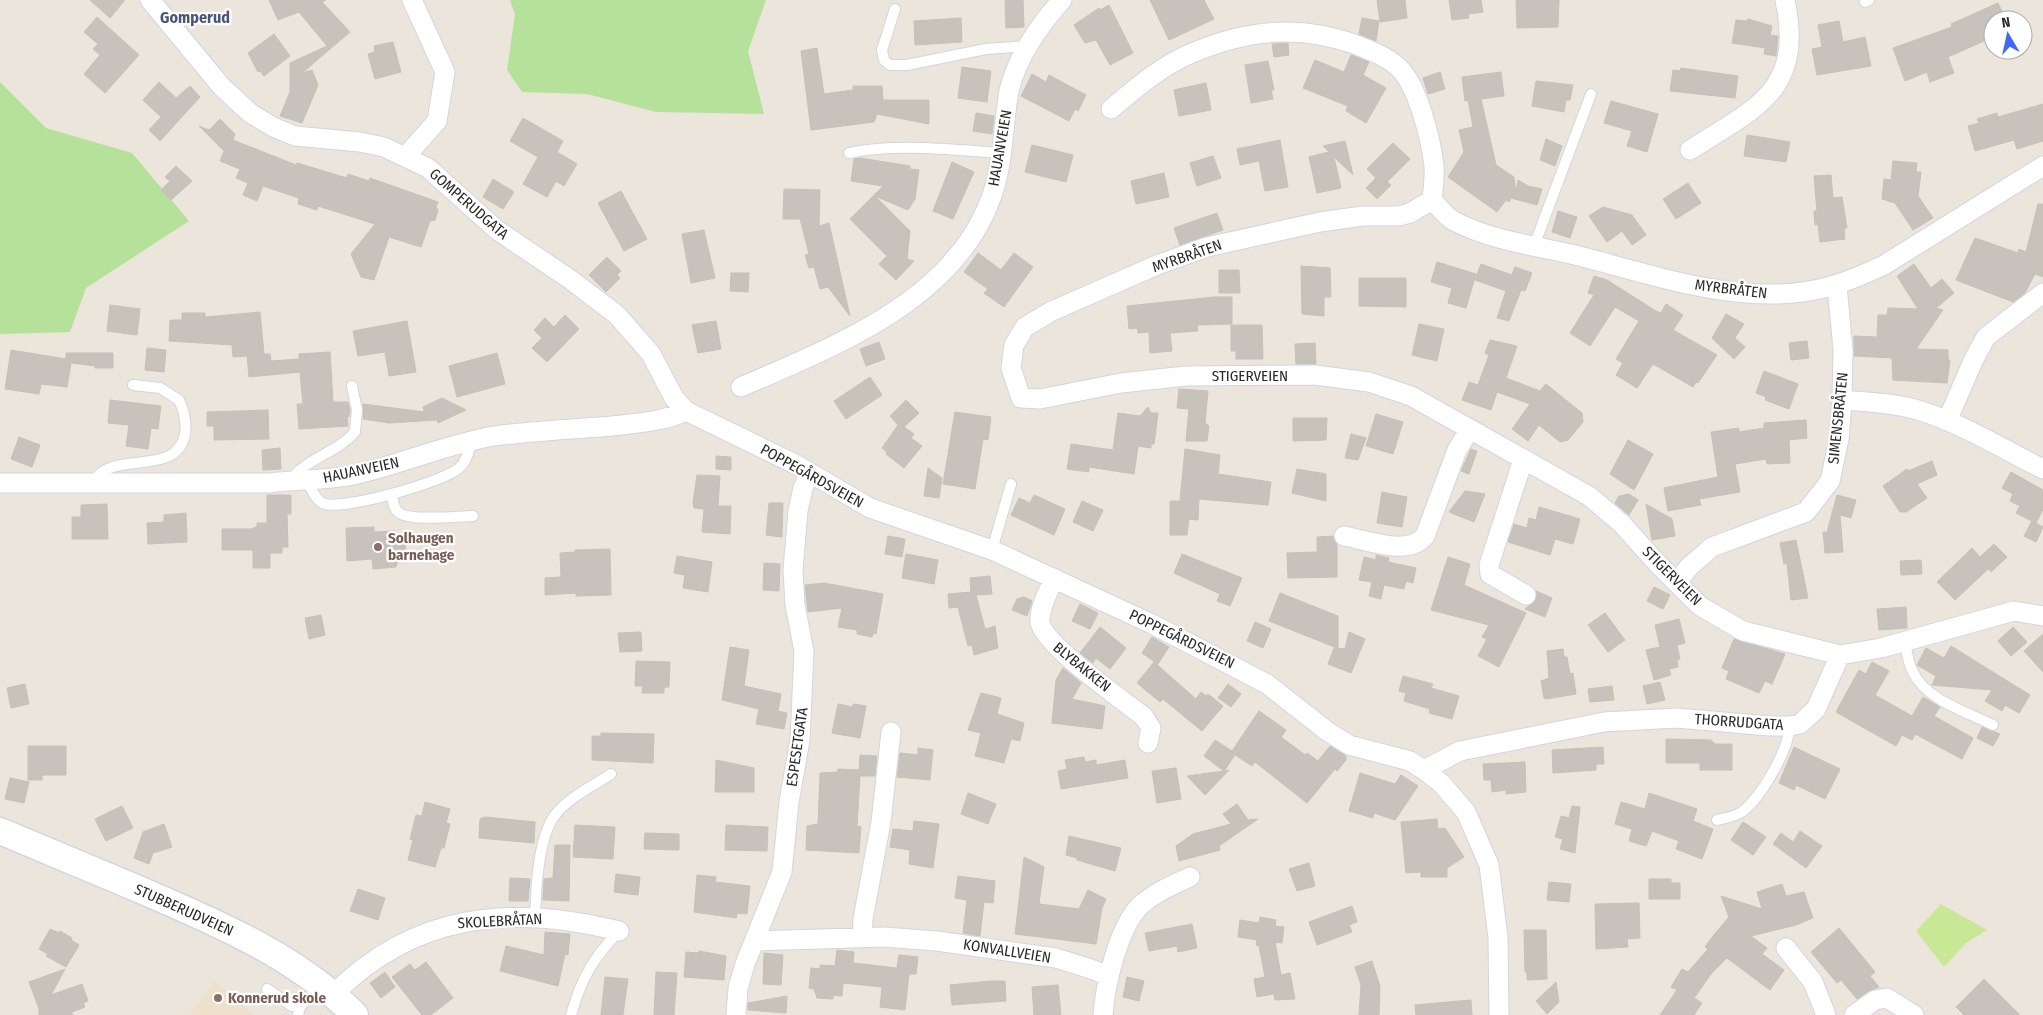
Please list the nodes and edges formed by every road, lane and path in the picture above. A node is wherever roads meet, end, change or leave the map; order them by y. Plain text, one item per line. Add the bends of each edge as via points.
1 (150, 0) edge
2 (412, 0) edge
3 (1062, 0) edge
4 (1785, 0) edge
5 (895, 9) dead end
6 (1028, 46) junction
7 (1591, 94) dead end
8 (1111, 110) dead end
9 (1690, 150) dead end
10 (848, 153) dead end
11 (1002, 153) junction
12 (406, 156) junction
13 (2043, 166) edge
14 (1432, 200) junction
15 (1534, 246) junction
16 (1838, 285) junction
17 (2043, 293) edge
18 (133, 385) dead end
19 (352, 386) dead end
20 (741, 387) dead end
21 (1021, 398) joint
22 (1842, 400) junction
23 (686, 411) junction
24 (1947, 421) junction
25 (1470, 429) junction
26 (471, 441) junction
27 (1523, 460) junction
28 (2043, 469) edge
29 (810, 473) junction
30 (299, 480) junction
31 (0, 483) edge
32 (93, 483) junction
33 (1011, 484) dead end
34 (392, 494) junction
35 (473, 516) dead end
36 (1344, 536) dead end
37 (992, 550) junction
38 (1054, 578) junction
39 (1676, 582) junction
40 (1526, 595) dead end
41 (2043, 616) edge
42 (1905, 642) junction
43 (1840, 655) junction
44 (1993, 725) dead end
45 (1789, 726) junction
46 (891, 732) dead end
47 (1148, 743) dead end
48 (1424, 770) junction
49 (612, 774) dead end
50 (1717, 820) dead end
51 (0, 831) edge
52 (1190, 877) dead end
53 (535, 916) junction
54 (619, 931) joint
55 (862, 937) junction
56 (756, 941) junction
57 (1786, 948) dead end
58 (1109, 977) junction
59 (267, 989) dead end
60 (326, 990) junction
61 (299, 1011) edge
62 (354, 1015) edge
63 (571, 1015) edge
64 (736, 1015) edge
65 (1103, 1015) edge
66 (1499, 1015) edge
67 (1826, 1015) edge
68 (1854, 1015) edge
69 (1914, 1015) edge

1 - 12 street, GOMPERUDGATA via 221,86 250,113 295,136 360,142
2 - 12 street via 445,72 437,121
3 - 6 street, HAUANVEIEN
4 - 9 street via 1790,48 1783,74 1773,90 1749,112
5 - 6 lane via 882,50 884,60 890,65 907,65 986,49
6 - 11 street, HAUANVEIEN via 1010,88
7 - 15 lane
8 - 14 street via 1169,64 1237,36 1278,31 1325,36 1386,59 1408,80 1431,148 1434,168
10 - 11 lane via 867,149 935,149
11 - 20 street, HAUANVEIEN via 991,198 980,224 944,271 922,293 864,329
12 - 23 street, GOMPERUDGATA via 435,174 497,230 617,315 650,354 674,398
13 - 16 street, MYRBRÅTEN via 1884,265
14 - 15 street, MYRBRÅTEN via 1452,220 1464,226
14 - 21 street, MYRBRÅTEN via 1399,216 1363,216 1320,222 1207,247 1052,311 1025,327 1014,345 1011,368
15 - 16 street, MYRBRÅTEN via 1732,292 1791,294
16 - 22 street, SIMENSBRÅTEN via 1844,350
17 - 24 street via 1986,337
18 - 32 lane via 160,388 180,400 185,418 183,442 177,452 163,459 108,468 96,476
19 - 30 lane via 357,410 355,432 342,445 300,470
21 - 25 street, STIGERVEIEN via 1040,399 1121,383 1186,376 1315,375 1393,388
22 - 24 street via 1902,406
22 - 39 street, SIMENSBRÅTEN via 1830,481 1806,512 1712,548
23 - 26 street, HAUANVEIEN via 672,418 642,424 496,436
23 - 29 street, POPPEGÅRDSVEIEN
24 - 28 street
25 - 27 street, STIGERVEIEN
25 - 36 street via 1457,450 1421,541 1402,547
26 - 30 street, HAUANVEIEN via 357,474
26 - 34 lane via 467,458 459,469 437,480
27 - 39 street, STIGERVEIEN via 1589,496 1622,524
27 - 40 street via 1489,564 1490,574
29 - 37 street, POPPEGÅRDSVEIEN via 870,508
29 - 56 street, ESPESETGATA via 798,511 793,570 795,605 804,651 802,722 782,872
30 - 32 street, HAUANVEIEN via 268,483
30 - 34 lane via 316,498 329,505
31 - 32 street, HAUANVEIEN
33 - 37 lane
34 - 35 lane via 398,513 408,517
37 - 38 street, POPPEGÅRDSVEIEN
38 - 47 street, BLYBAKKEN via 1041,613 1042,630 1057,648 1144,717 1151,728
38 - 48 street, POPPEGÅRDSVEIEN via 1237,666 1282,694 1348,745 1410,761
39 - 43 street, STIGERVEIEN via 1700,606 1743,631
41 - 42 street via 2014,611
42 - 43 street via 1858,654
42 - 44 lane via 1912,671 1922,687
43 - 45 street, THORRUDGATA via 1816,709 1800,724
45 - 48 street, THORRUDGATA via 1677,718 1604,722 1460,751
45 - 50 lane via 1788,738 1760,791 1741,812
46 - 55 street via 881,822
48 - 66 street, POPPEGÅRDSVEIEN via 1446,788 1466,812 1489,865 1498,937
49 - 53 lane via 564,805 555,815 542,849
51 - 60 main road, STUBBERUDVEIEN via 219,925 277,956
52 - 58 street via 1141,904 1132,916
53 - 54 street, SKOLEBRÅTAN
53 - 60 street, SKOLEBRÅTAN via 449,924 422,933 374,958
54 - 63 lane, SKOLEBRÅTAN via 596,956 580,984
55 - 56 street, KONVALLVEIEN
55 - 58 street, KONVALLVEIEN via 1002,948 1056,958
56 - 64 street, ESPESETGATA via 738,988
57 - 67 street via 1813,982
58 - 65 street
59 - 61 lane
60 - 61 lane
60 - 62 main road, STUBBERUDVEIEN
68 - 69 street via 1874,1000 1887,998

